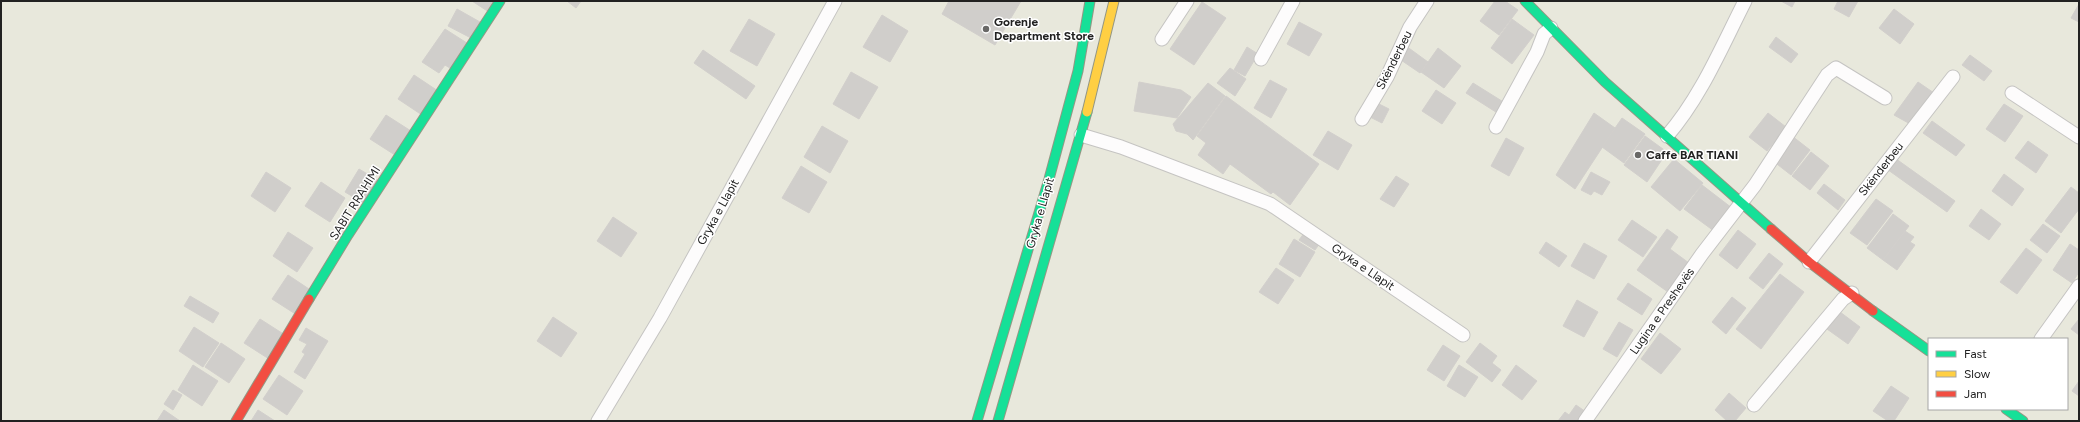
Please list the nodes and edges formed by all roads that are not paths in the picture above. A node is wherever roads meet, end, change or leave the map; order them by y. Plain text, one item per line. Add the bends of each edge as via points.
1 (500, 1) edge
2 (835, 1) edge
3 (1090, 1) edge
4 (1114, 1) edge
5 (1187, 1) edge
6 (1293, 1) edge
7 (1427, 1) edge
8 (1525, 1) edge
9 (1745, 1) edge
10 (1551, 28) junction
11 (1162, 39) dead end
12 (1261, 59) dead end
13 (1953, 77) dead end
14 (2012, 93) dead end
15 (1885, 98) dead end
16 (1362, 119) dead end
17 (1496, 127) dead end
18 (1081, 135) junction
19 (1667, 136) junction
20 (2079, 137) edge
21 (1742, 203) junction
22 (1810, 262) junction
23 (2079, 286) edge
24 (1852, 294) junction
25 (1463, 336) dead end
26 (2042, 338) edge
27 (1928, 350) edge
28 (1754, 405) dead end
29 (2007, 410) edge
30 (236, 421) edge
31 (598, 421) edge
32 (977, 421) edge
33 (998, 421) edge
34 (1585, 421) edge
35 (2023, 421) edge

1 - 30 main road, SABIT RRAHIMI via 356,222
2 - 31 street, Gryka e Llapit via 660,318
3 - 32 main road, Gryka e Llapit via 1078,71 1049,179
4 - 18 main road, Gryka e Llapit
5 - 11 street
6 - 12 street
7 - 16 street, Skënderbeu via 1410,27 1387,77
8 - 10 main road
9 - 19 street via 1692,102
10 - 17 street via 1544,34 1538,52
10 - 19 main road via 1605,82
13 - 22 street, Skënderbeu
14 - 20 street
15 - 21 street, Lugina e Preshevës via 1836,68 1827,75
18 - 25 street, Gryka e Llapit via 1121,147 1270,204
18 - 33 main road, Gryka e Llapit
19 - 21 main road
21 - 22 main road
21 - 34 street, Lugina e Preshevës via 1702,254
22 - 24 main road
23 - 26 street
24 - 27 main road
24 - 28 street via 1843,298
29 - 35 main road

